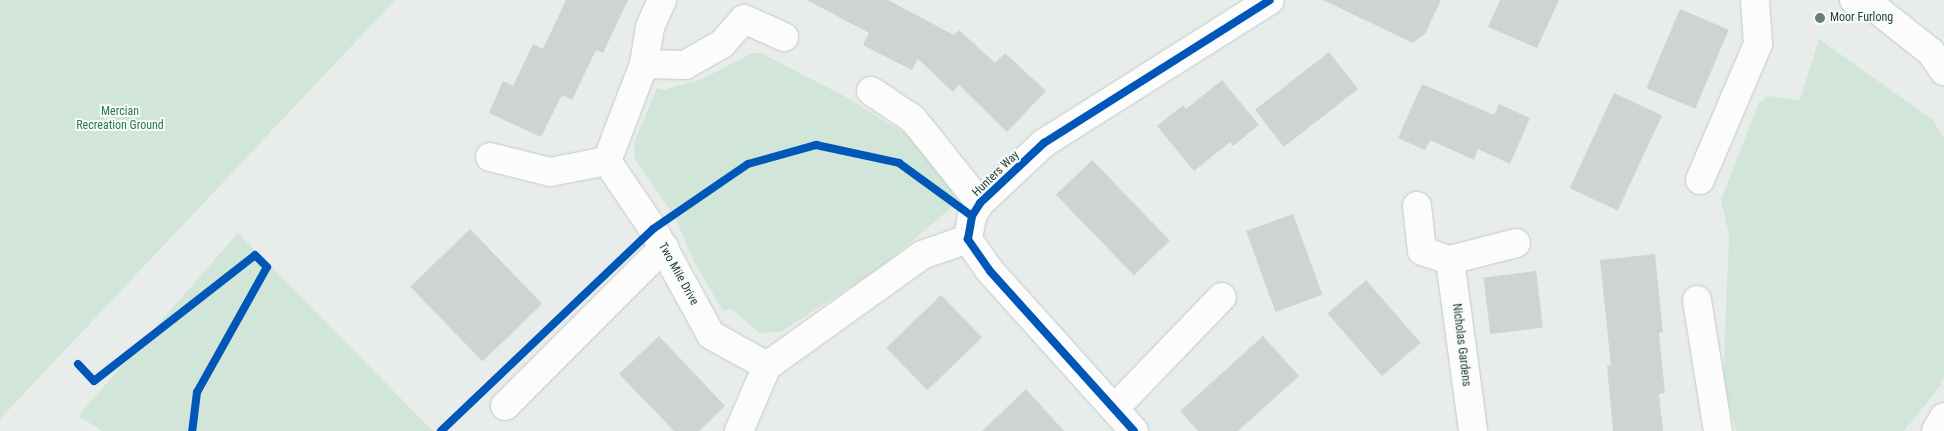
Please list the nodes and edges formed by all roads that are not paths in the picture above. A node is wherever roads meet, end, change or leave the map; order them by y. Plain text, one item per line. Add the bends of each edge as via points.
1 (662, 0) edge
2 (1270, 0) edge
3 (1755, 0) edge
4 (1854, 0) edge
5 (784, 37) dead end
6 (644, 64) junction
7 (1944, 71) edge
8 (871, 91) dead end
9 (490, 157) dead end
10 (607, 161) junction
11 (1700, 180) dead end
12 (980, 203) junction
13 (1417, 206) dead end
14 (968, 239) junction
15 (1516, 242) dead end
16 (664, 247) junction
17 (1450, 260) junction
18 (1222, 297) dead end
19 (1697, 300) dead end
20 (767, 366) junction
21 (505, 406) dead end
22 (1115, 408) junction
23 (1944, 418) edge
24 (739, 431) edge
25 (1134, 431) edge
26 (1472, 431) edge
27 (1718, 431) edge
28 (1936, 431) edge

1 - 6 street via 650,27
2 - 12 street, Hunters Way via 1044,143
3 - 11 street via 1758,44
4 - 7 street via 1879,11 1931,52
5 - 6 street via 744,19 722,44 686,64
6 - 10 street
8 - 12 street via 913,119
9 - 10 street via 550,172
10 - 16 street, Two Mile Drive
12 - 14 street, Hunters Way via 972,216
13 - 17 street via 1422,251
14 - 20 street via 922,255
14 - 22 street via 990,271
15 - 17 street
16 - 20 street, Two Mile Drive via 711,335
16 - 21 street
17 - 26 street, Nicholas Gardens
18 - 22 street
19 - 27 street
20 - 24 street
22 - 25 street
23 - 28 street

